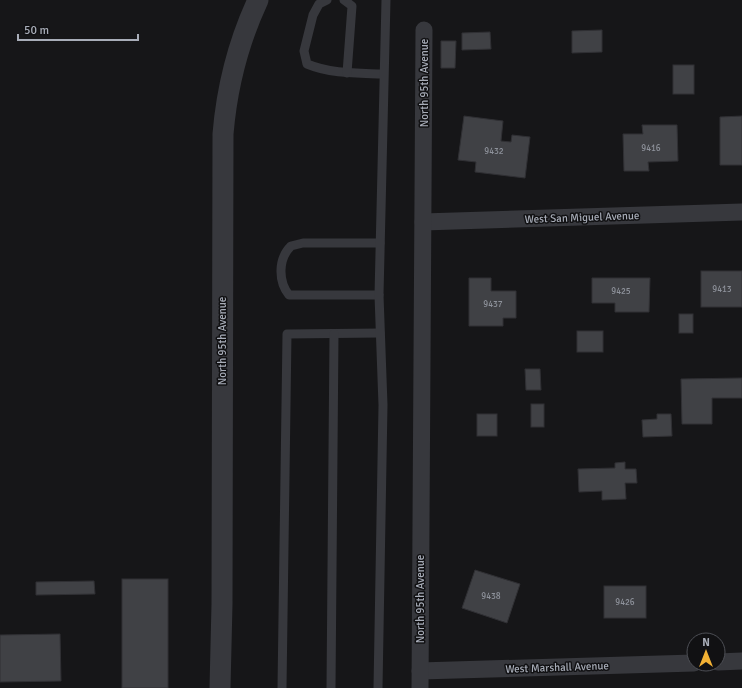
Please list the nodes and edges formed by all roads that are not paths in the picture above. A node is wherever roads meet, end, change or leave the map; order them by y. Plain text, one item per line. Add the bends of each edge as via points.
1 (258, 0) edge
2 (327, 0) edge
3 (344, 0) edge
4 (386, 0) edge
5 (424, 30) dead end
6 (347, 73) junction
7 (383, 74) junction
8 (742, 212) edge
9 (423, 222) junction
10 (380, 243) junction
11 (379, 296) junction
12 (380, 333) junction
13 (334, 334) junction
14 (726, 662) edge
15 (742, 662) edge
16 (686, 663) edge
17 (420, 671) junction
18 (220, 688) edge
19 (282, 688) edge
20 (331, 688) edge
21 (378, 688) edge
22 (420, 688) edge

1 - 18 street, North 95th Avenue via 248,20 230,76 223,134
2 - 6 lane via 319,4 313,15 304,51 307,64 321,70
3 - 6 lane via 352,6
4 - 7 lane
5 - 9 street, North 95th Avenue
6 - 7 lane
7 - 10 lane
8 - 9 street, West San Miguel Avenue
9 - 17 street, North 95th Avenue
10 - 11 lane
10 - 11 lane via 303,243 290,246 282,259 281,270 284,289 289,295
11 - 12 lane
12 - 13 lane
12 - 21 lane via 383,406
13 - 19 lane via 287,334
13 - 20 lane
14 - 15 street
16 - 17 street, West Marshall Avenue
17 - 22 street, North 95th Avenue

